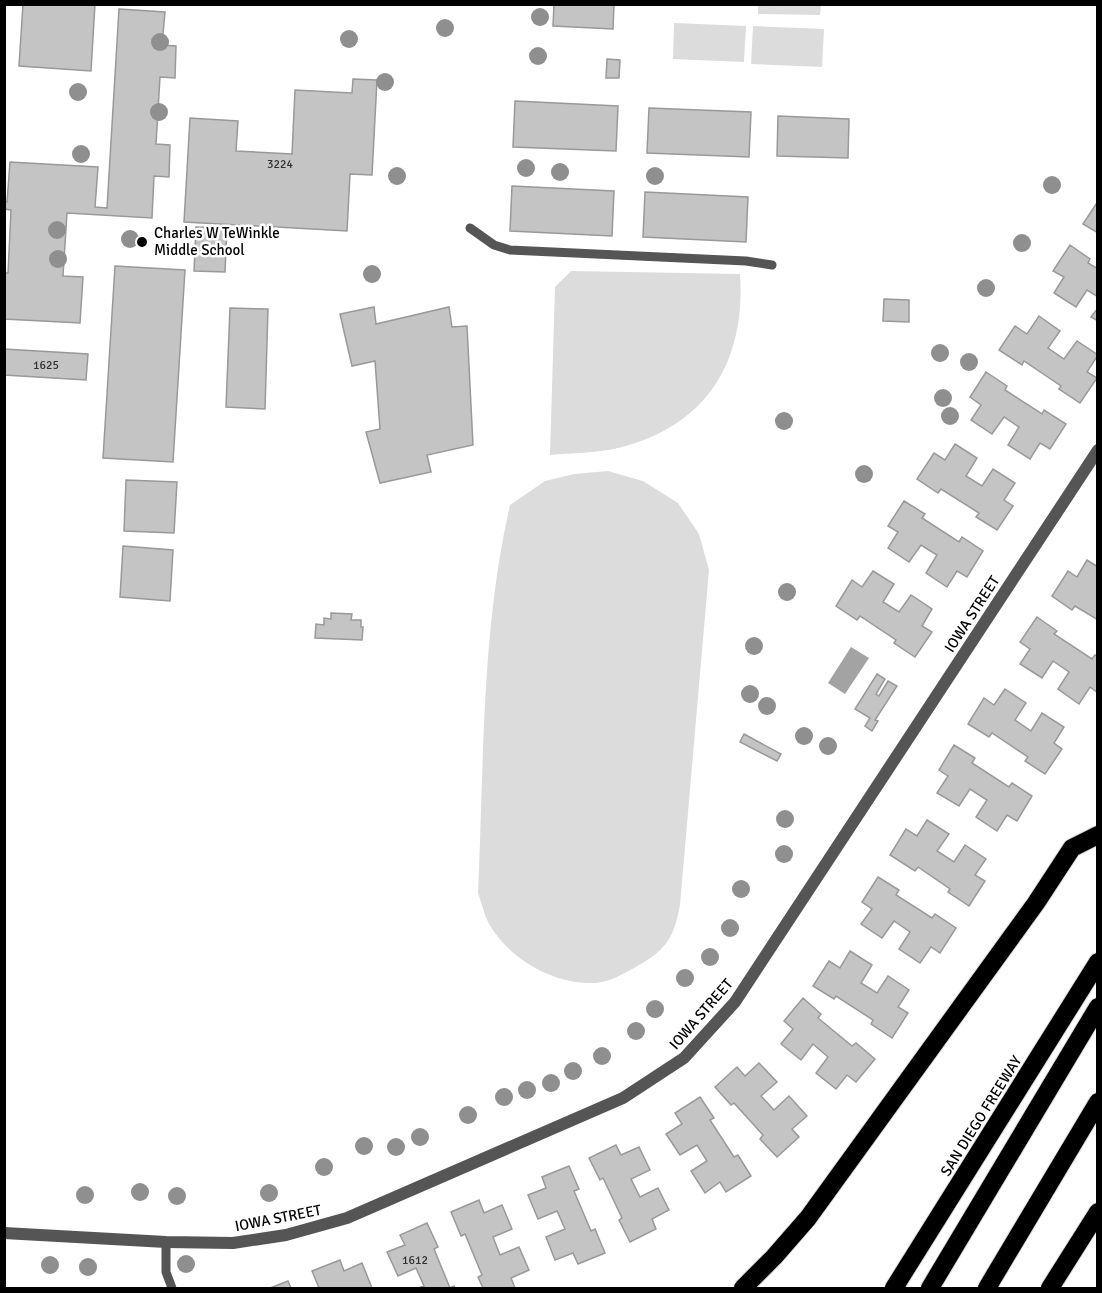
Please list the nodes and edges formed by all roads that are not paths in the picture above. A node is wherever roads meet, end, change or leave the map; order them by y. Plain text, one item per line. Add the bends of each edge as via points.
1 (470, 228) dead end
2 (772, 265) dead end
3 (1098, 450) edge
4 (1098, 835) edge
5 (1098, 962) edge
6 (1098, 1007) edge
7 (1098, 1102) edge
8 (1098, 1212) edge
9 (4, 1233) edge
10 (166, 1242) junction
11 (172, 1288) edge
12 (743, 1288) edge
13 (894, 1288) edge
14 (930, 1288) edge
15 (987, 1288) edge
16 (1050, 1288) edge

1 - 2 lane via 494,245 510,250
3 - 10 street, IOWA STREET via 735,1002 684,1058 623,1098 347,1218 286,1235 232,1243
4 - 12 highway via 1072,848 820,1200
5 - 13 highway, SAN DIEGO FREEWAY
6 - 14 highway
7 - 15 highway
8 - 16 highway
9 - 10 street, IOWA STREET
10 - 11 lane via 166,1272

